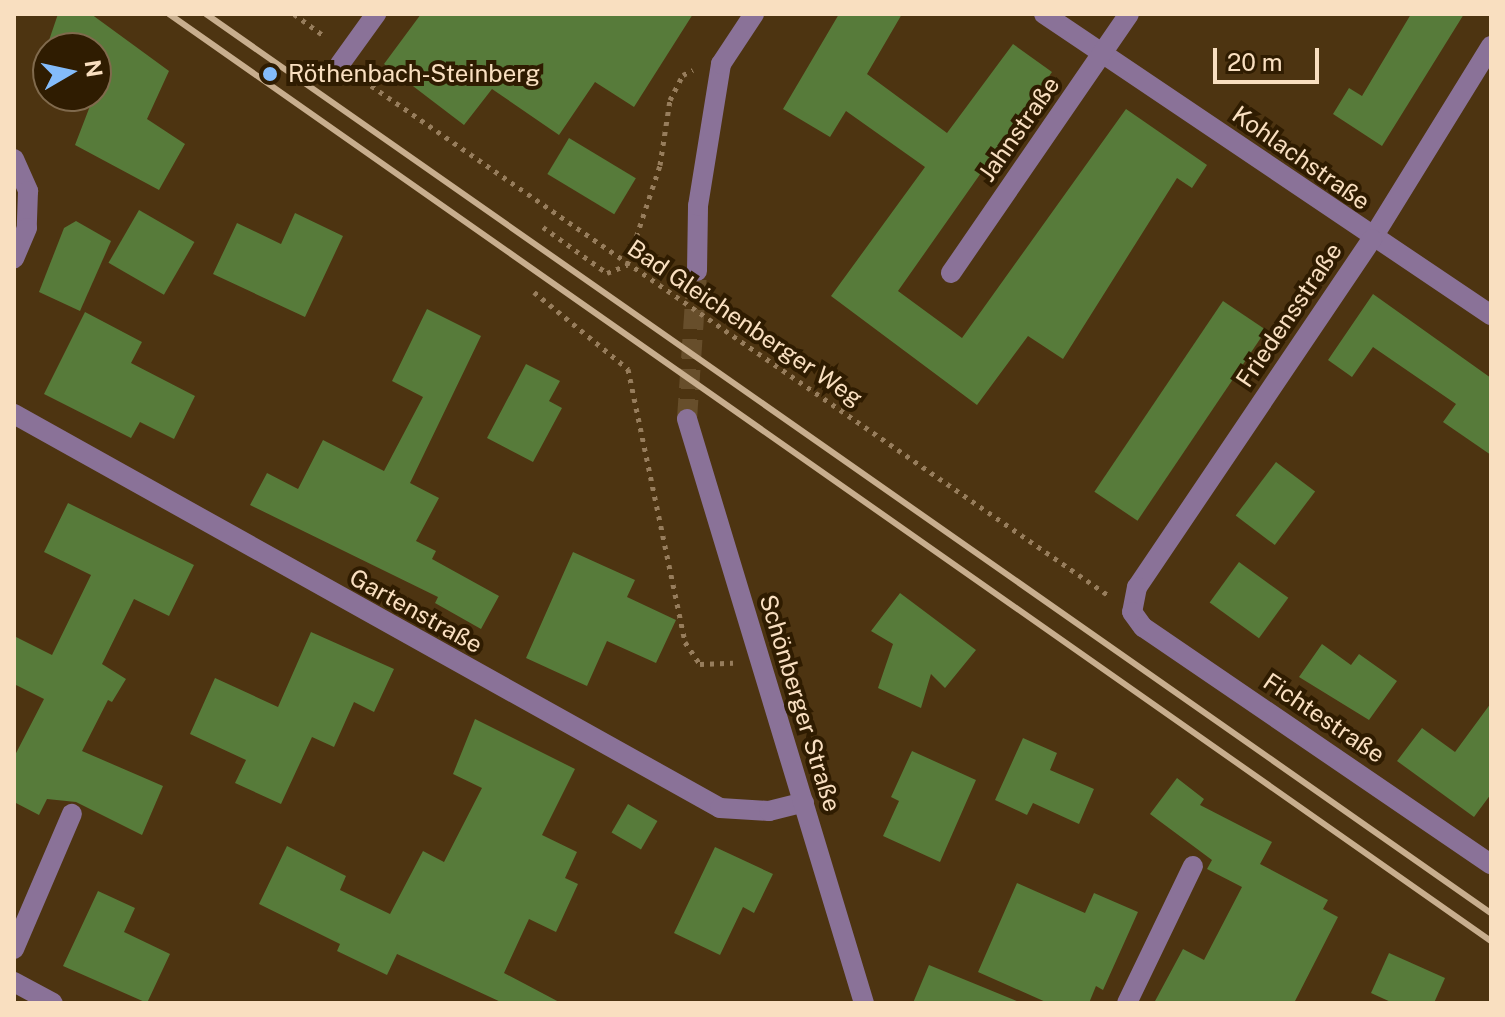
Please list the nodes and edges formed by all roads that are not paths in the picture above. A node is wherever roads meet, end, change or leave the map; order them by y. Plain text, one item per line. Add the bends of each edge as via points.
1 (376, 14) edge
2 (754, 14) edge
3 (1044, 14) edge
4 (1129, 14) edge
5 (1491, 46) edge
6 (1103, 54) junction
7 (340, 64) road end
8 (14, 159) edge
9 (1372, 239) junction
10 (14, 258) edge
11 (697, 271) tunnel mouth
12 (951, 273) dead end
13 (1491, 315) edge
14 (14, 414) edge
15 (687, 419) tunnel mouth
16 (1132, 612) joint
17 (804, 802) junction
18 (72, 814) dead end
19 (1490, 861) edge
20 (1193, 866) dead end
21 (14, 949) edge
22 (14, 982) edge
23 (53, 1003) edge
24 (864, 1003) edge
25 (1127, 1003) edge

1 - 7 street
2 - 11 street via 721,64 698,206
3 - 6 street, Kohlachstraße
4 - 6 street, Jahnstraße
5 - 9 street, Friedensstraße
6 - 9 street, Kohlachstraße
6 - 12 street, Jahnstraße
8 - 10 street via 28,191 27,228
9 - 13 street, Kohlachstraße
9 - 16 street, Friedensstraße via 1137,587
14 - 17 street, Gartenstraße via 720,808 769,811
15 - 17 street, Schönberger Straße
16 - 19 street, Fichtestraße via 1143,627
17 - 24 street, Schönberger Straße
18 - 21 street
20 - 25 street
22 - 23 street

